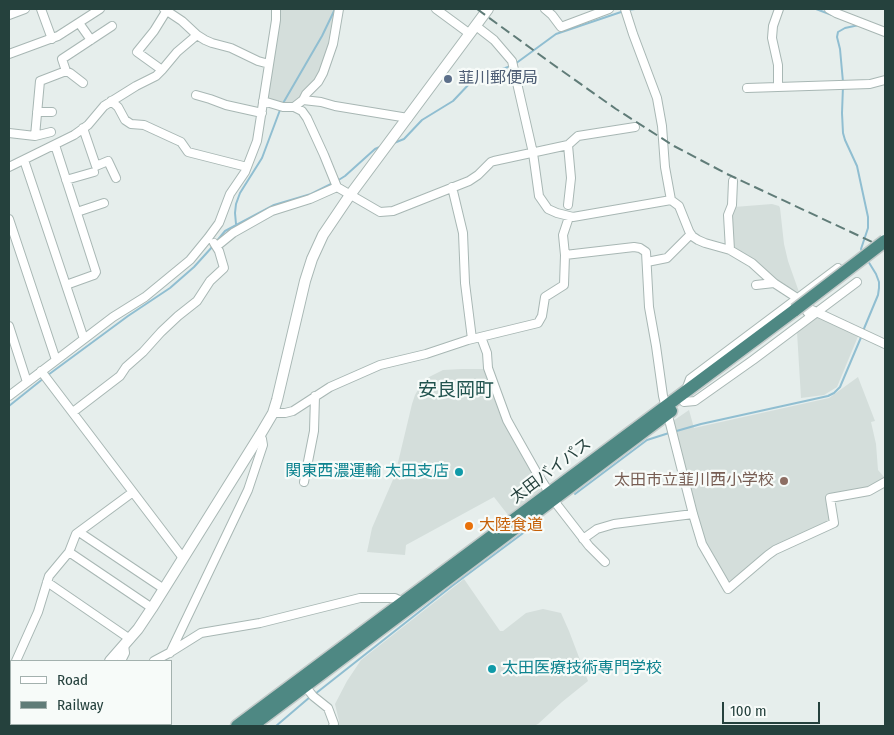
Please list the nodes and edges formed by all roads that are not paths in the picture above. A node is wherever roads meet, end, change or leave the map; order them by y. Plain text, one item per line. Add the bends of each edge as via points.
1 (26, 9) edge
2 (41, 9) edge
3 (100, 9) edge
4 (166, 9) edge
5 (276, 9) edge
6 (339, 9) edge
7 (436, 9) edge
8 (488, 9) edge
9 (545, 9) edge
10 (609, 9) edge
11 (779, 9) edge
12 (829, 9) edge
13 (626, 11) edge
14 (9, 15) edge
15 (79, 23) junction
16 (112, 26) dead end
17 (473, 30) junction
18 (885, 32) edge
19 (196, 35) junction
20 (52, 39) junction
21 (90, 40) junction
22 (9, 54) edge
23 (269, 64) junction
24 (162, 70) junction
25 (66, 71) junction
26 (885, 80) edge
27 (83, 83) dead end
28 (778, 86) junction
29 (747, 88) dead end
30 (196, 95) dead end
31 (303, 100) junction
32 (111, 101) junction
33 (264, 101) junction
34 (294, 107) junction
35 (37, 112) junction
36 (52, 112) dead end
37 (262, 113) junction
38 (408, 118) junction
39 (635, 127) dead end
40 (83, 128) junction
41 (51, 132) dead end
42 (9, 133) edge
43 (35, 136) junction
44 (55, 145) junction
45 (568, 145) junction
46 (533, 152) junction
47 (24, 160) junction
48 (9, 167) edge
49 (247, 167) junction
50 (94, 172) dead end
51 (116, 178) dead end
52 (66, 180) junction
53 (733, 181) dead end
54 (336, 183) junction
55 (452, 187) junction
56 (350, 195) junction
57 (671, 200) junction
58 (104, 203) dead end
59 (568, 205) dead end
60 (77, 212) junction
61 (569, 217) junction
62 (9, 219) edge
63 (691, 234) junction
64 (885, 241) edge
65 (213, 242) junction
66 (730, 250) junction
67 (885, 252) edge
68 (565, 255) junction
69 (647, 262) junction
70 (838, 268) dead end
71 (857, 282) dead end
72 (774, 283) junction
73 (756, 284) dead end
74 (66, 285) junction
75 (797, 303) junction
76 (815, 312) junction
77 (9, 326) edge
78 (481, 337) junction
79 (84, 339) junction
80 (472, 339) junction
81 (885, 344) edge
82 (56, 360) junction
83 (42, 372) junction
84 (27, 382) junction
85 (9, 396) edge
86 (315, 396) junction
87 (685, 396) junction
88 (667, 410) junction
89 (73, 412) junction
90 (272, 413) junction
91 (260, 435) junction
92 (304, 482) dead end
93 (885, 482) edge
94 (133, 492) junction
95 (552, 496) junction
96 (693, 514) junction
97 (79, 532) junction
98 (583, 539) junction
99 (69, 552) junction
100 (183, 558) junction
101 (605, 562) dead end
102 (47, 582) junction
103 (164, 588) junction
104 (404, 602) junction
105 (152, 608) junction
106 (127, 642) junction
107 (169, 653) junction
108 (16, 660) edge
109 (111, 660) edge
110 (122, 660) edge
111 (156, 660) edge
112 (166, 660) edge
113 (305, 686) junction
114 (236, 726) edge
115 (252, 726) edge
116 (333, 726) edge

1 - 14 street
2 - 20 street
3 - 15 street
4 - 19 street
4 - 24 street via 137,52
5 - 23 street
6 - 31 street via 333,44 323,73
7 - 17 street
8 - 17 street
9 - 10 street via 561,27
11 - 28 street via 772,38 778,64
12 - 18 street
13 - 57 street via 657,98
15 - 20 street
15 - 21 street
16 - 21 street
17 - 38 street
17 - 46 street via 494,40 513,65
19 - 23 street
19 - 24 street
20 - 22 street
21 - 25 street via 62,59
23 - 33 street
24 - 32 street
25 - 27 street
25 - 35 street via 40,81
26 - 28 street via 870,84
28 - 29 street
30 - 37 street
31 - 34 street
31 - 38 street
32 - 40 street
32 - 49 street via 131,124 144,125 181,142 188,152
33 - 34 street via 283,108
33 - 37 street
34 - 54 street via 307,118
35 - 36 street
35 - 43 street
37 - 49 street via 257,141
38 - 56 street
39 - 45 street via 578,136
40 - 44 street
40 - 51 street via 96,166 108,161
41 - 43 street
42 - 43 street
44 - 47 street
44 - 52 street
45 - 46 street
45 - 59 street via 571,178
46 - 55 street via 491,162 469,181
46 - 61 street via 539,196 548,209
47 - 48 street
47 - 74 street
49 - 65 street via 230,194
50 - 52 street
52 - 60 street
53 - 66 street via 732,205 728,215
54 - 56 street
54 - 65 street via 310,199 272,211
55 - 56 street via 393,211 380,212
55 - 80 street via 464,233 465,283
56 - 90 street via 323,235 312,259
57 - 61 street
57 - 63 street via 680,206
58 - 60 street
60 - 74 street via 96,272
61 - 68 street via 563,235
62 - 82 street
63 - 66 street via 705,243
63 - 69 street via 667,258
64 - 75 highway, 太田バイパス, bridge
65 - 79 street via 145,297
65 - 89 street via 224,268 210,281 197,301 161,332 120,376
66 - 72 street via 752,263
67 - 75 highway, 太田バイパス
68 - 69 street via 640,248 646,252
68 - 78 street via 564,285 545,297 538,323
69 - 88 street via 649,307
70 - 75 street
71 - 76 street
72 - 73 street
72 - 75 street
74 - 79 street
75 - 76 street via 809,314
75 - 87 highway, 太田バイパス
76 - 81 street
76 - 87 street via 696,401
77 - 84 street
78 - 80 street
78 - 95 street via 488,368 507,420
79 - 82 street
80 - 86 street via 380,365
82 - 83 street
83 - 84 street
83 - 89 street
84 - 85 street
86 - 90 street via 293,411
86 - 92 street via 314,431
87 - 88 highway, 太田バイパス
88 - 95 highway, 太田バイパス
88 - 96 street
89 - 94 street
90 - 91 street
91 - 100 street
91 - 107 street via 263,444 248,490
93 - 96 street via 869,491 830,498 834,523 775,550 728,589 702,544
94 - 97 street
94 - 100 street
95 - 98 street
95 - 104 highway, 太田バイパス
95 - 113 highway, 太田バイパス
96 - 98 street via 614,524
97 - 99 street
97 - 103 street
98 - 101 street
99 - 102 street
99 - 105 street
100 - 103 street
102 - 106 street
102 - 108 street via 38,612
103 - 105 street
104 - 107 street via 395,598 349,601 201,634
104 - 114 highway, 太田バイパス
105 - 106 street
106 - 109 street
106 - 110 street
107 - 111 street
107 - 112 street
113 - 115 highway, 太田バイパス
113 - 116 street via 328,708

